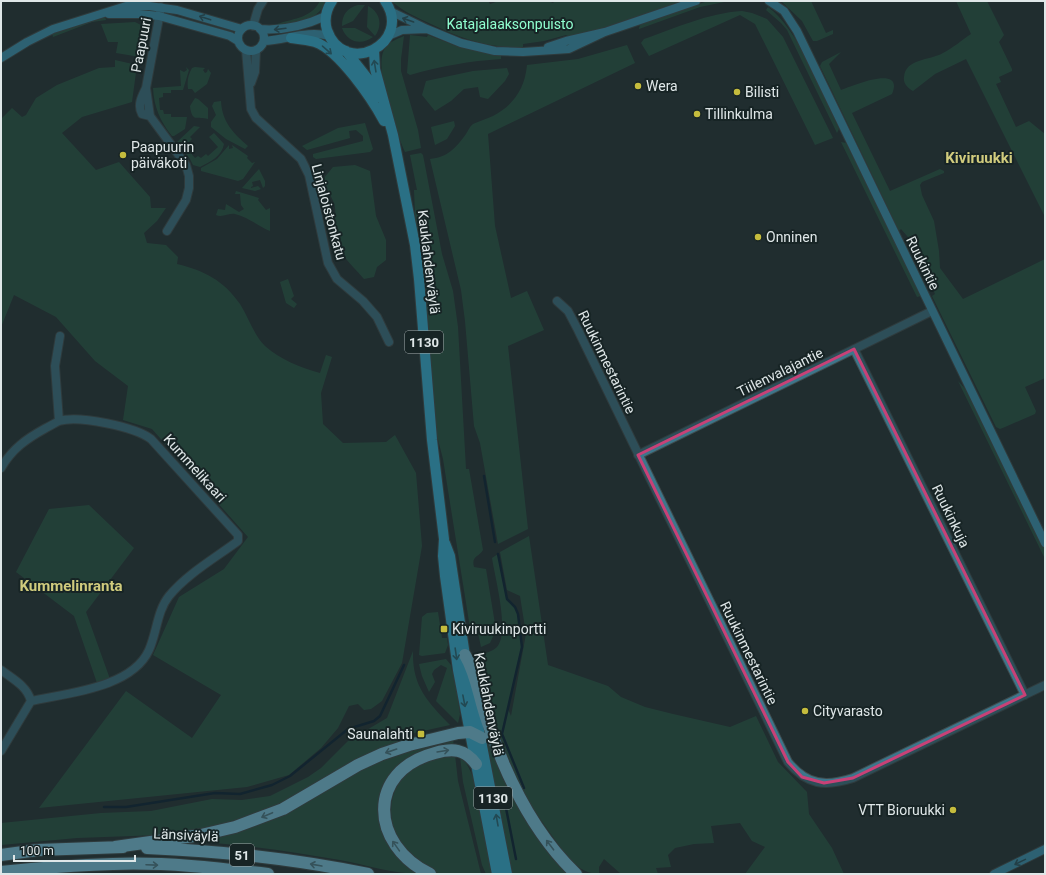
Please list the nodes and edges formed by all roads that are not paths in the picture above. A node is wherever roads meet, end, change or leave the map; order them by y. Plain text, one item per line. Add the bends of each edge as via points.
1 (263, 1) edge
2 (332, 1) edge
3 (385, 1) edge
4 (696, 1) edge
5 (769, 1) edge
6 (162, 7) junction
7 (390, 11) junction
8 (103, 14) junction
9 (159, 16) junction
10 (326, 16) junction
11 (257, 28) junction
12 (242, 29) junction
13 (427, 29) junction
14 (329, 36) junction
15 (388, 36) junction
16 (291, 38) junction
17 (264, 40) junction
18 (238, 41) junction
19 (246, 50) junction
20 (256, 50) junction
21 (374, 50) junction
22 (346, 51) junction
23 (1, 58) edge
24 (249, 87) junction
25 (385, 110) junction
26 (392, 134) junction
27 (167, 231) dead end
28 (558, 301) dead end
29 (932, 311) junction
30 (60, 336) dead end
31 (389, 342) dead end
32 (854, 350) junction
33 (59, 421) junction
34 (638, 455) junction
35 (1, 468) edge
36 (1045, 543) edge
37 (458, 637) junction
38 (465, 655) joint
39 (466, 669) junction
40 (1, 670) edge
41 (1045, 685) edge
42 (1025, 695) junction
43 (31, 701) junction
44 (470, 732) junction
45 (482, 738) junction
46 (1, 751) edge
47 (476, 764) junction
48 (114, 847) junction
49 (1045, 849) edge
50 (1, 854) edge
51 (1, 872) edge
52 (268, 874) edge
53 (368, 874) edge
54 (430, 874) edge
55 (497, 874) edge
56 (507, 874) edge
57 (576, 874) edge
58 (994, 874) edge

1 - 11 street via 258,9
2 - 10 main road
3 - 7 main road
4 - 13 street via 605,32 566,40 539,50 495,51 461,43
5 - 29 street, Ruukintie via 784,11 797,31
6 - 8 street via 126,6
6 - 9 street, Paapuuri
12 -> 6 street
13 -> 7 street
7 - 15 main road via 391,24
8 - 9 street
8 - 23 street via 53,29
9 - 18 street via 230,36
9 - 27 street, Paapuuri via 146,88 150,116 186,165 189,176 186,200
10 -> 11 street via 297,27 272,30
10 - 14 main road
11 - 12 street
11 - 17 street
12 - 18 street via 238,34
13 - 15 street via 402,30
14 - 16 street via 313,33
14 - 22 main road, Kauklahdenväylä via 336,45
15 - 21 main road
16 - 17 street
16 -> 26 main road via 315,42 324,47 362,86
17 - 20 street
18 - 19 street
19 - 20 street
19 - 24 street, Linjaloistonkatu
20 - 24 street, Linjaloistonkatu via 255,72
21 - 22 main road via 363,54
25 -> 21 main road, Kauklahdenväylä / 1130 via 375,69
22 - 25 main road, Kauklahdenväylä / 1130 via 372,84
24 - 31 street, Linjaloistonkatu via 251,109 256,118 295,152 306,167 324,252 332,271 337,279 374,313
25 - 26 main road, Kauklahdenväylä / 1130
26 - 37 main road, Kauklahdenväylä / 1130 via 405,190 419,279 432,440 444,539 443,556
28 - 34 street, Ruukinmestarintie via 571,317
29 - 32 street, Tiilenvalajantie
29 - 36 street, Ruukintie
30 - 33 street via 55,366
32 - 34 street, Tiilenvalajantie
32 - 42 street, Ruukinkuja
33 - 35 street, Kummelikaari via 18,445
33 - 43 street, Kummelikaari via 112,424 145,434 161,448 238,535 238,541 178,586 168,597 150,649 138,665 124,676 108,684
34 - 42 street, Ruukinmestarintie via 788,762 802,776 824,783 854,778
37 - 38 main road, Kauklahdenväylä / 1130
37 -> 39 main road, Kauklahdenväylä / 1130
38 - 39 highway
39 -> 44 main road, Kauklahdenväylä / 1130
39 - 45 main road, Kauklahdenväylä / 1130
57 -> 39 highway via 554,850 515,791
40 - 43 street via 23,686
41 - 42 street, Ruukinmestarintie
43 - 46 street
44 - 45 highway
44 - 47 main road, Kauklahdenväylä / 1130
44 -> 48 highway via 409,745 382,754 358,765 283,809 235,827 201,835
56 -> 45 main road, Kauklahdenväylä / 1130
54 -> 47 highway via 401,854 387,832 384,812 389,789 399,772 425,755 459,750 470,756
47 - 55 main road, Kauklahdenväylä / 1130
48 - 50 highway, Länsiväylä / 51
53 -> 48 highway, Länsiväylä / 51 via 294,861 206,850
49 -> 58 street
51 -> 52 highway, 51 via 43,867 115,864 206,867

